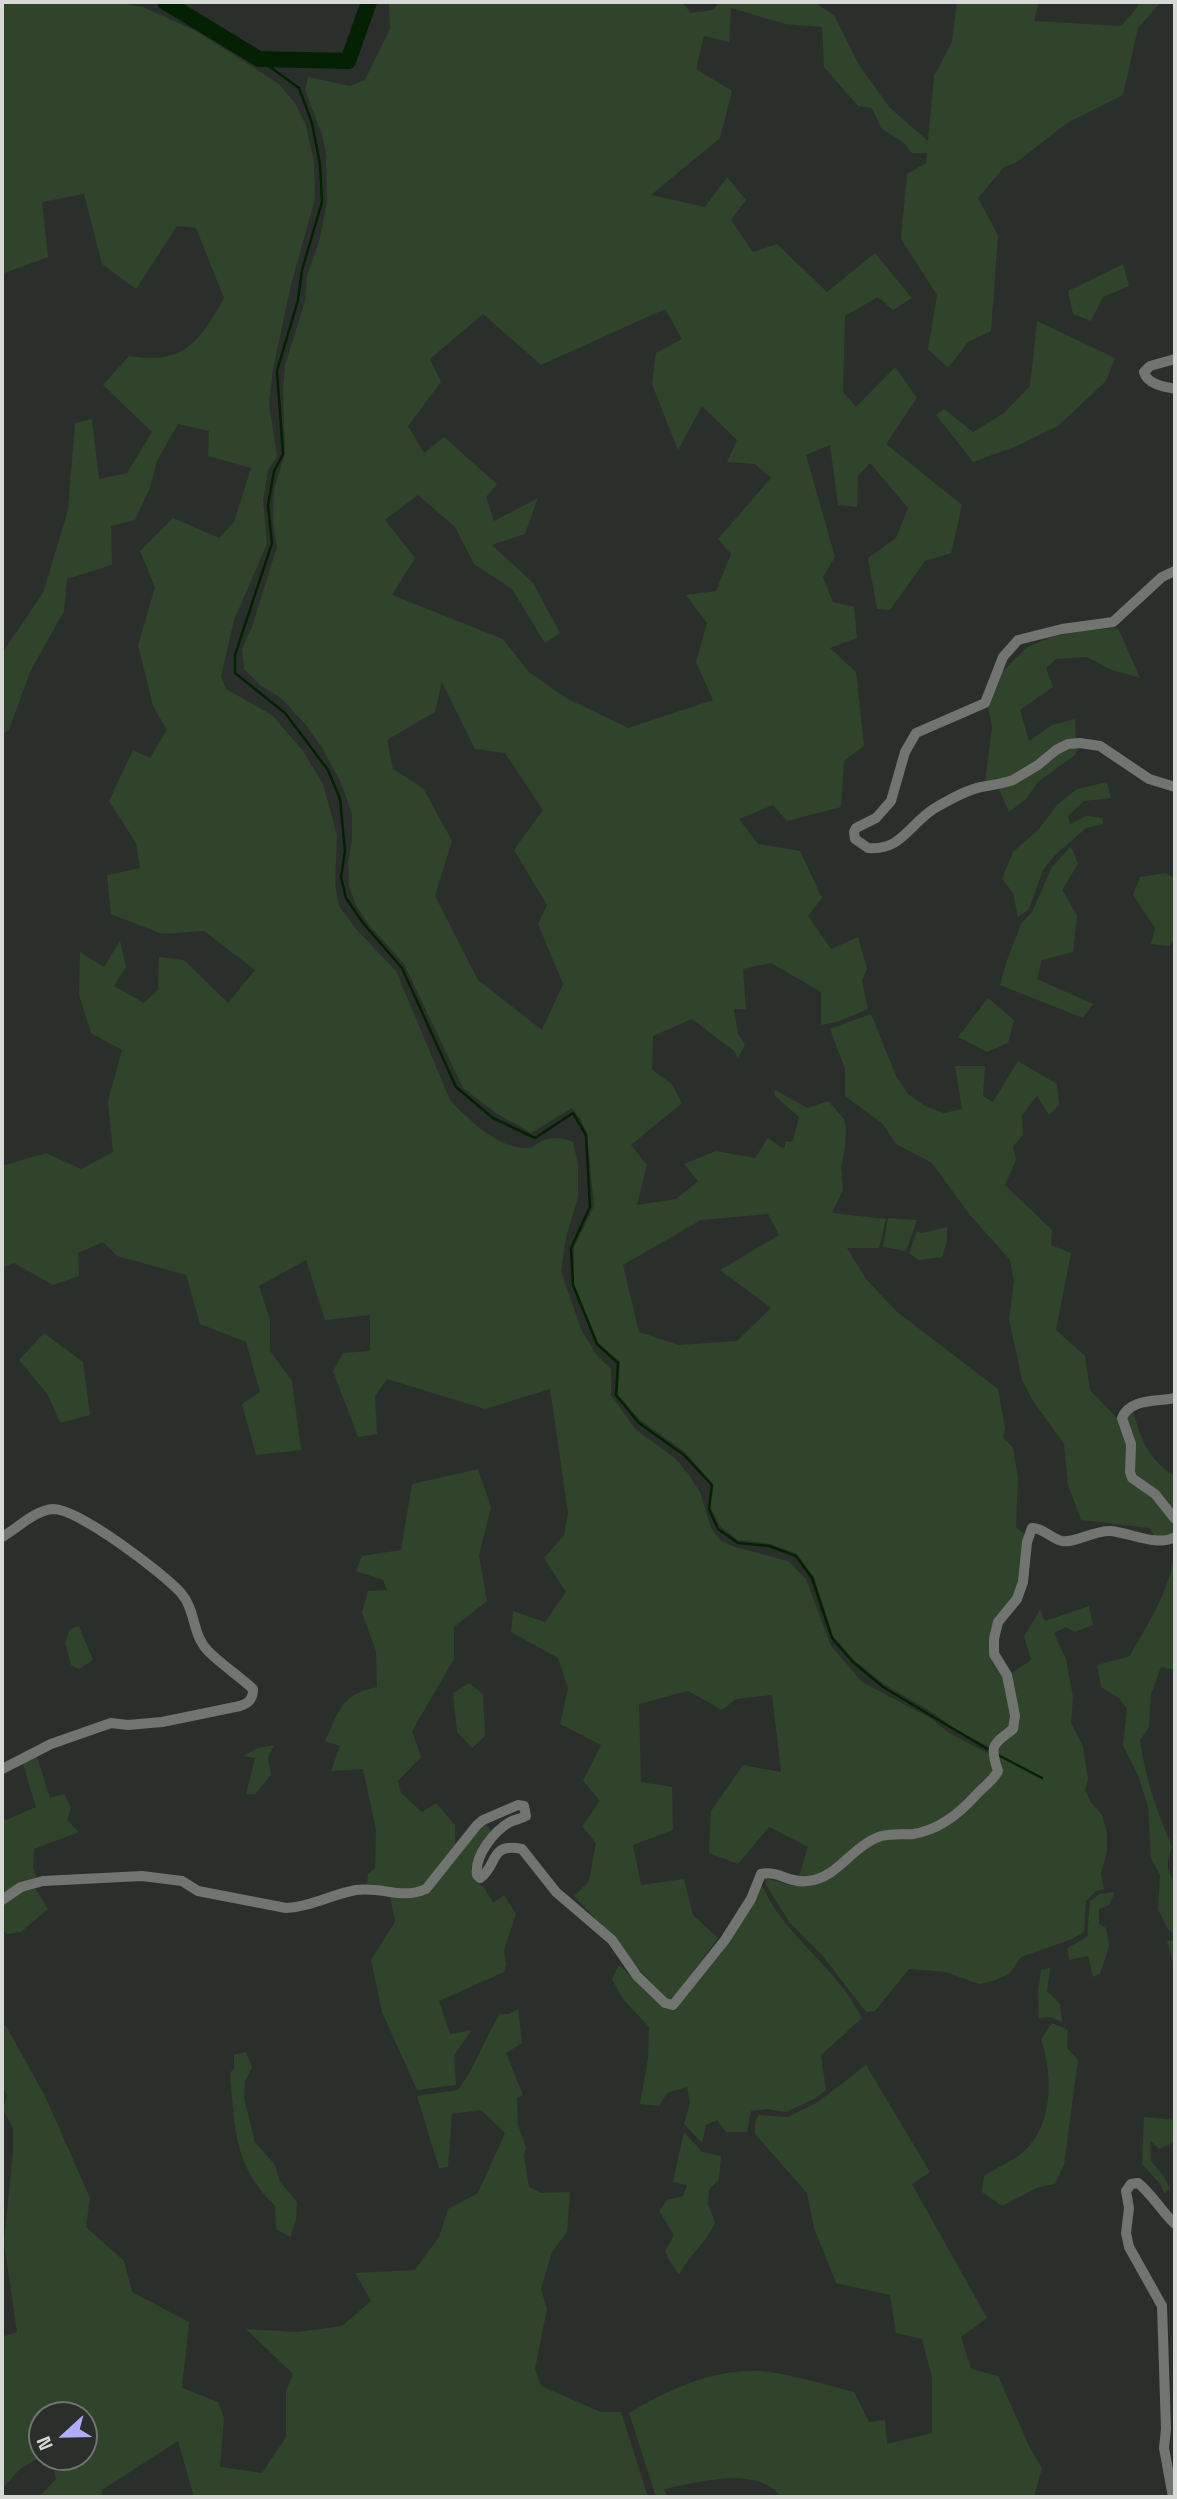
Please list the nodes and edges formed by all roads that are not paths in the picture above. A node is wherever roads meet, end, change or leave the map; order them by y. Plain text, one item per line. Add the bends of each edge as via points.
1 (1175, 359) edge
2 (1175, 389) edge
3 (1175, 571) edge
4 (1175, 787) edge
5 (1175, 1398) edge
6 (1175, 1519) edge
7 (2, 1537) edge
8 (1175, 1537) edge
9 (2, 1769) edge
10 (2, 1900) edge
11 (1175, 2224) edge
12 (1173, 2497) edge

1 - 2 street via 1144,372 1151,382
3 - 4 street via 1139,595 1113,622 1018,640 1003,657 985,703 916,733 905,752 891,801 876,818 856,828 855,839 868,848 898,843 920,817 936,807 978,787 1013,780 1068,744 1100,746 1149,779
5 - 6 street via 1131,1406 1122,1418 1131,1444 1132,1478 1162,1501
7 - 9 street via 54,1509 108,1535 182,1594 198,1639 253,1689 248,1703 240,1706 162,1721 111,1723 51,1744
8 - 10 street via 1167,1542 1101,1531 1059,1541 1032,1528 1023,1582 1017,1599 998,1622 994,1639 994,1654 1007,1675 1016,1716 1013,1729 993,1745 998,1771 994,1778 955,1816 925,1831 877,1837 821,1878 792,1882 772,1872 761,1874 725,1940 673,2005 636,1976 611,1940 556,1892 522,1849 500,1850 485,1875 477,1875 486,1844 509,1822 526,1816 524,1807 518,1805 483,1820 426,1889 415,1894 356,1890 286,1908 198,1891 182,1881 115,1876 32,1883
11 - 12 street via 1145,2188 1131,2184 1126,2191 1129,2247 1162,2306 1164,2448

